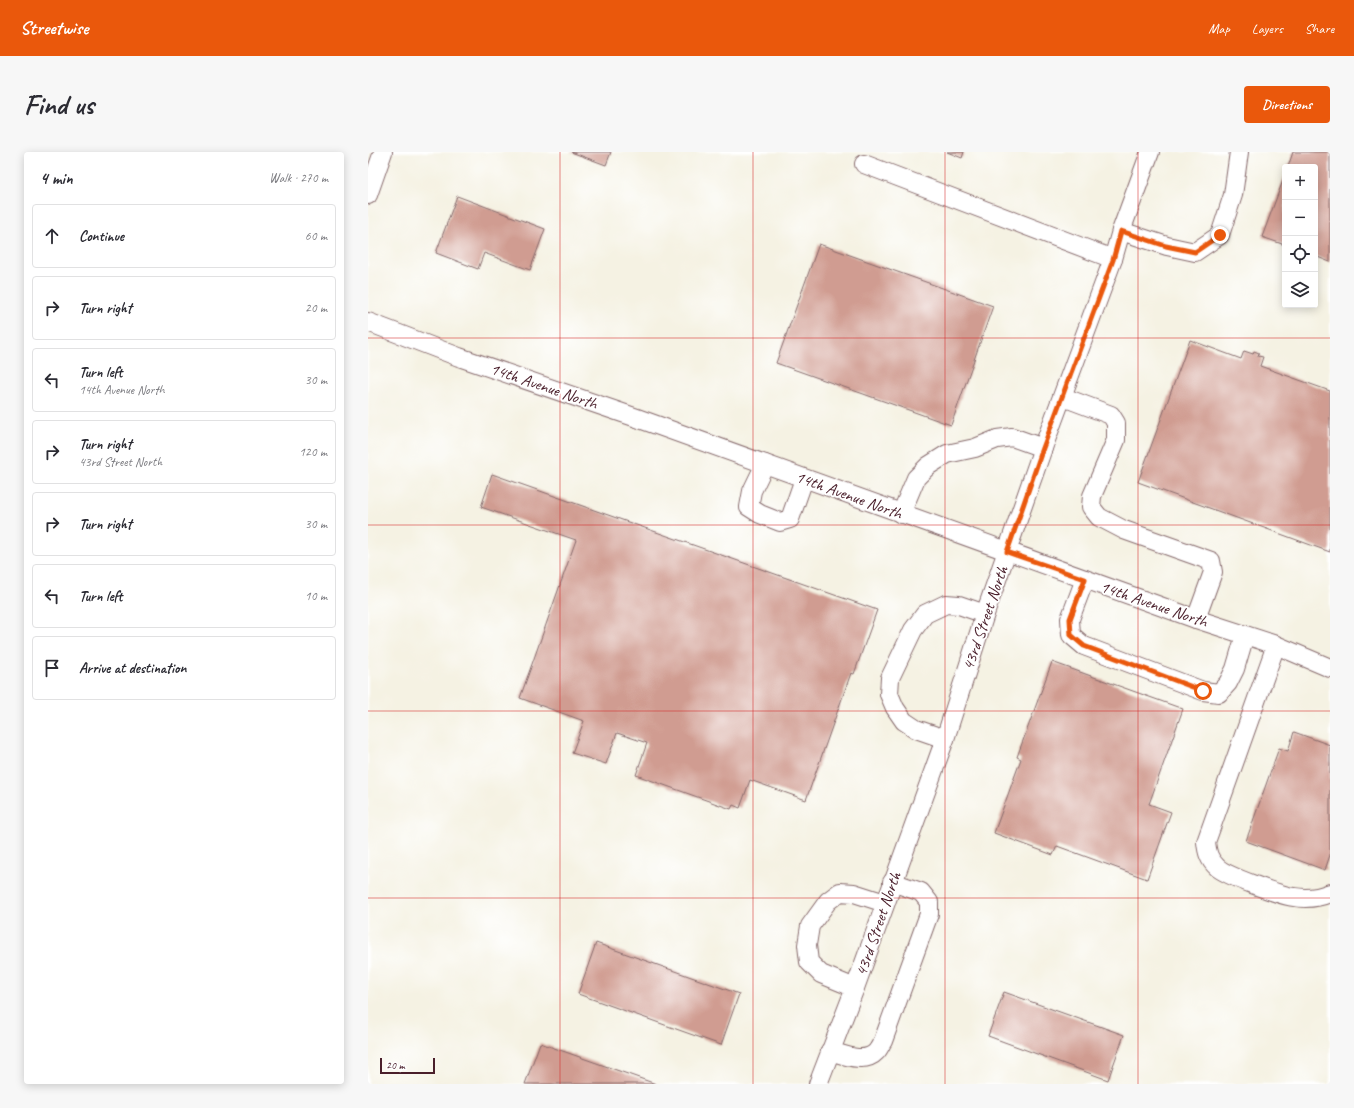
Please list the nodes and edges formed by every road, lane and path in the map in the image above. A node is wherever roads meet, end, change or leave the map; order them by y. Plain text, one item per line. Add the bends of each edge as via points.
1 (383, 152) edge
2 (1150, 152) edge
3 (1239, 152) edge
4 (864, 164) dead end
5 (372, 172) edge
6 (368, 195) edge
7 (1121, 231) junction
8 (1113, 260) junction
9 (368, 322) edge
10 (1063, 398) junction
11 (1043, 448) junction
12 (765, 464) junction
13 (804, 478) junction
14 (901, 514) junction
15 (1007, 552) junction
16 (1085, 579) junction
17 (985, 614) junction
18 (1196, 619) junction
19 (1245, 635) junction
20 (1276, 645) junction
21 (1330, 668) edge
22 (945, 739) junction
23 (892, 882) junction
24 (1330, 894) edge
25 (885, 903) junction
26 (855, 988) junction
27 (830, 1051) junction
28 (818, 1084) edge

1 - 5 street
2 - 7 street, 43rd Street North
3 - 7 street via 1233,195 1220,235 1195,252 1166,246
4 - 8 street
5 - 6 street
7 - 8 street, 43rd Street North
8 - 10 street, 43rd Street North
9 - 12 street, 14th Avenue North via 459,358
10 - 11 street, 43rd Street North
10 - 18 street via 1111,415 1116,423 1116,440 1092,496 1091,507 1099,517 1124,530 1211,561 1213,572
11 - 14 street via 1012,437 997,438 975,448 947,454 928,466 916,478
11 - 15 street, 43rd Street North
12 - 13 street, 14th Avenue North
12 - 13 street via 752,491 749,507 780,522 790,519
13 - 14 street, 14th Avenue North
14 - 15 street, 14th Avenue North
15 - 16 street, 14th Avenue North
15 - 17 street, 43rd Street North
16 - 18 street, 14th Avenue North
16 - 19 street via 1070,619 1071,635 1084,646 1203,691 1219,693 1228,683
17 - 22 street, 43rd Street North
17 - 22 street via 959,605 946,604 925,614 912,630 890,678 890,694 895,708 904,721 916,729
18 - 19 street, 14th Avenue North
19 - 20 street, 14th Avenue North
20 - 21 street, 14th Avenue North
20 - 24 street via 1206,842 1208,855 1217,868 1241,880 1293,897 1318,898
22 - 23 street, 43rd Street North
23 - 25 street, 43rd Street North
23 - 27 street via 921,892 929,902 929,914 921,938 883,1041 876,1052 865,1058
25 - 26 street, 43rd Street North
25 - 26 street via 854,893 840,892 828,901 810,926 808,962 821,974
26 - 27 street, 43rd Street North
27 - 28 street, 43rd Street North

